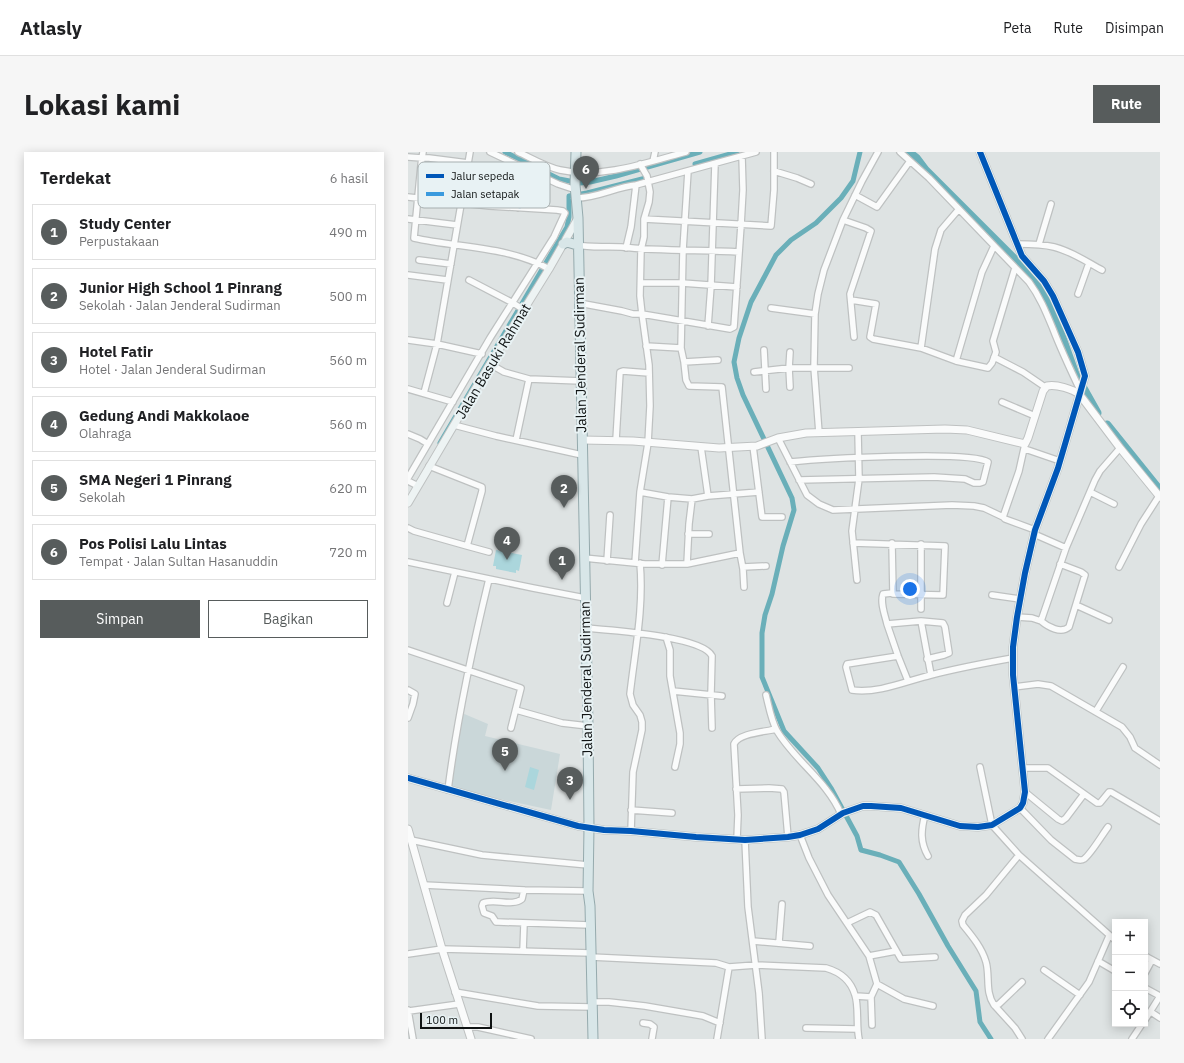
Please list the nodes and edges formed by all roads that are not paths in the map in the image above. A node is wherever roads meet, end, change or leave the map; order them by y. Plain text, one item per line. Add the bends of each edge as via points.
1 (470, 152) edge
2 (490, 152) edge
3 (518, 152) edge
4 (576, 152) edge
5 (655, 152) edge
6 (685, 152) edge
7 (756, 152) edge
8 (774, 152) edge
9 (878, 152) edge
10 (900, 152) edge
11 (980, 152) edge
12 (423, 155) edge
13 (742, 156) junction
14 (408, 157) edge
15 (653, 161) junction
16 (910, 161) junction
17 (460, 162) edge
18 (468, 162) edge
19 (511, 162) edge
20 (541, 162) edge
21 (640, 164) junction
22 (715, 164) junction
23 (550, 166) edge
24 (575, 172) junction
25 (688, 172) junction
26 (774, 172) junction
27 (648, 179) junction
28 (550, 180) edge
29 (810, 184) dead end
30 (636, 186) junction
31 (418, 191) edge
32 (576, 192) junction
33 (855, 195) junction
34 (408, 197) edge
35 (417, 198) junction
36 (1051, 204) dead end
37 (459, 208) edge
38 (518, 208) edge
39 (958, 209) junction
40 (578, 218) junction
41 (408, 219) edge
42 (644, 219) junction
43 (415, 220) junction
44 (843, 220) junction
45 (685, 221) junction
46 (713, 223) junction
47 (457, 225) junction
48 (741, 225) junction
49 (454, 244) junction
50 (563, 244) junction
51 (1017, 244) junction
52 (1039, 244) junction
53 (578, 245) junction
54 (994, 246) junction
55 (626, 248) junction
56 (641, 250) junction
57 (684, 250) junction
58 (712, 250) junction
59 (739, 252) junction
60 (419, 260) dead end
61 (538, 263) junction
62 (1089, 263) junction
63 (450, 264) junction
64 (547, 268) junction
65 (1016, 268) junction
66 (1102, 270) dead end
67 (408, 275) edge
68 (447, 280) junction
69 (469, 280) dead end
70 (641, 283) junction
71 (682, 284) junction
72 (711, 286) junction
73 (737, 287) junction
74 (1078, 294) dead end
75 (851, 300) junction
76 (513, 303) junction
77 (579, 303) junction
78 (771, 308) dead end
79 (522, 309) junction
80 (642, 314) junction
81 (815, 314) junction
82 (681, 320) junction
83 (708, 326) junction
84 (637, 337) dead end
85 (854, 337) dead end
86 (645, 338) junction
87 (409, 340) edge
88 (437, 344) junction
89 (646, 346) junction
90 (408, 347) edge
91 (681, 348) junction
92 (921, 348) junction
93 (764, 350) dead end
94 (790, 352) dead end
95 (482, 354) junction
96 (994, 357) junction
97 (718, 360) dead end
98 (956, 361) junction
99 (684, 362) junction
100 (490, 364) junction
101 (814, 367) junction
102 (789, 368) junction
103 (849, 368) dead end
104 (765, 370) junction
105 (754, 372) dead end
106 (649, 373) junction
107 (529, 379) junction
108 (581, 381) junction
109 (790, 387) dead end
110 (1045, 387) junction
111 (408, 389) edge
112 (766, 389) dead end
113 (1081, 392) junction
114 (424, 393) junction
115 (454, 402) junction
116 (1002, 402) dead end
117 (1035, 416) junction
118 (454, 425) junction
119 (858, 432) junction
120 (818, 433) junction
121 (408, 434) edge
122 (777, 439) junction
123 (516, 440) junction
124 (582, 440) junction
125 (616, 440) junction
126 (648, 443) junction
127 (428, 444) junction
128 (753, 446) junction
129 (1025, 446) junction
130 (701, 447) junction
131 (729, 448) junction
132 (1120, 448) junction
133 (582, 455) junction
134 (859, 458) junction
135 (1060, 460) junction
136 (790, 462) junction
137 (429, 466) junction
138 (408, 478) edge
139 (859, 479) junction
140 (799, 480) junction
141 (408, 482) edge
142 (416, 485) junction
143 (640, 492) junction
144 (758, 492) junction
145 (1090, 492) junction
146 (734, 493) junction
147 (708, 496) junction
148 (668, 497) junction
149 (1159, 497) edge
150 (692, 499) junction
151 (408, 503) edge
152 (1114, 504) dead end
153 (855, 509) junction
154 (610, 515) dead end
155 (782, 517) dead end
156 (1003, 517) junction
157 (408, 528) edge
158 (1035, 532) junction
159 (688, 534) junction
160 (709, 534) dead end
161 (853, 543) junction
162 (892, 543) junction
163 (921, 544) junction
164 (467, 546) junction
165 (1066, 548) junction
166 (488, 552) dead end
167 (740, 553) junction
168 (584, 558) junction
169 (607, 561) junction
170 (408, 562) edge
171 (637, 563) junction
172 (687, 564) junction
173 (1060, 564) junction
174 (662, 565) junction
175 (766, 566) dead end
176 (743, 567) junction
177 (1119, 567) dead end
178 (455, 572) junction
179 (488, 579) junction
180 (856, 580) dead end
181 (744, 587) dead end
182 (892, 593) junction
183 (920, 595) junction
184 (992, 595) dead end
185 (585, 598) junction
186 (1020, 598) junction
187 (447, 603) dead end
188 (1076, 605) junction
189 (921, 609) dead end
190 (1017, 617) junction
191 (1109, 620) dead end
192 (921, 621) junction
193 (1041, 621) junction
194 (887, 624) junction
195 (585, 628) junction
196 (638, 634) junction
197 (666, 637) junction
198 (408, 650) edge
199 (898, 656) junction
200 (1013, 658) junction
201 (927, 659) junction
202 (1123, 667) dead end
203 (468, 671) junction
204 (931, 675) junction
205 (908, 681) junction
206 (1014, 686) junction
207 (408, 690) edge
208 (673, 691) junction
209 (711, 694) junction
210 (766, 695) dead end
211 (722, 696) dead end
212 (516, 710) junction
213 (1096, 711) junction
214 (408, 718) edge
215 (588, 726) junction
216 (511, 728) dead end
217 (712, 728) dead end
218 (776, 729) junction
219 (1160, 765) edge
220 (675, 767) dead end
221 (980, 767) dead end
222 (1023, 768) junction
223 (408, 778) edge
224 (736, 789) junction
225 (448, 790) junction
226 (1025, 792) junction
227 (1084, 794) junction
228 (1020, 808) junction
229 (631, 810) junction
230 (840, 811) junction
231 (672, 813) dead end
232 (925, 815) junction
233 (1160, 821) edge
234 (992, 825) junction
235 (1108, 827) dead end
236 (589, 828) junction
237 (408, 831) edge
238 (631, 831) junction
239 (800, 835) junction
240 (788, 837) junction
241 (737, 839) junction
242 (411, 840) junction
243 (745, 840) junction
244 (411, 850) edge
245 (1019, 855) junction
246 (928, 856) dead end
247 (588, 865) junction
248 (424, 885) junction
249 (524, 890) junction
250 (588, 891) junction
251 (782, 904) dead end
252 (847, 923) junction
253 (524, 924) junction
254 (590, 926) junction
255 (1109, 936) junction
256 (1112, 938) edge
257 (753, 940) junction
258 (779, 942) junction
259 (810, 946) dead end
260 (442, 948) junction
261 (523, 951) junction
262 (896, 951) junction
263 (408, 954) edge
264 (591, 955) junction
265 (870, 956) junction
266 (935, 957) dead end
267 (1148, 958) edge
268 (1152, 960) junction
269 (1098, 961) junction
270 (1160, 964) edge
271 (756, 965) junction
272 (729, 967) junction
273 (1148, 967) edge
274 (1112, 969) edge
275 (1044, 970) dead end
276 (1022, 982) dead end
277 (877, 984) junction
278 (1148, 990) edge
279 (456, 992) junction
280 (1080, 995) junction
281 (856, 996) junction
282 (1160, 996) edge
283 (871, 997) junction
284 (459, 1004) junction
285 (592, 1004) junction
286 (934, 1006) dead end
287 (995, 1006) junction
288 (408, 1011) edge
289 (1151, 1012) junction
290 (1148, 1016) edge
291 (1160, 1018) edge
292 (643, 1023) dead end
293 (720, 1023) junction
294 (872, 1025) dead end
295 (467, 1027) junction
296 (1140, 1027) edge
297 (806, 1028) dead end
298 (857, 1029) junction
299 (413, 1039) edge
300 (471, 1039) edge
301 (531, 1039) edge
302 (593, 1039) edge
303 (652, 1039) edge
304 (717, 1039) edge
305 (762, 1039) edge
306 (859, 1039) edge
307 (1022, 1039) edge
308 (1048, 1039) edge
309 (1132, 1039) edge

1 - 18 street
2 - 19 street
3 - 20 street
4 - 24 highway, Jalan Jenderal Sudirman
5 - 15 street
6 - 15 street
7 - 13 street
8 - 26 street
9 - 33 street
10 - 16 street
11 - 51 street
12 - 14 street
12 - 17 street
13 - 22 street
13 - 48 street
15 - 21 street
16 - 33 street via 877,207
16 - 39 street
21 - 24 street via 614,170
21 - 27 street
22 - 25 street
22 - 46 street
23 - 24 street
24 - 32 highway, Jalan Jenderal Sudirman
25 - 27 street
25 - 45 street
26 - 29 street
26 - 48 street via 771,226
27 - 30 street
27 - 42 street via 649,202
28 - 32 street
30 - 32 street via 626,186 589,198
30 - 55 street
31 - 35 street
32 - 40 highway, Jalan Jenderal Sudirman
33 - 44 street
34 - 35 street
35 - 43 street
36 - 52 street
37 - 47 street
38 - 61 street via 565,212 561,224
39 - 54 street
39 - 92 street via 941,230 934,249
40 - 50 main road, Jalan Basuki Rahmat
40 - 53 highway, Jalan Jenderal Sudirman
41 - 43 street
42 - 45 street
42 - 56 street
43 - 47 street
43 - 49 street via 414,238
44 - 75 street via 871,231 851,291
44 - 81 street via 824,270
45 - 46 street
45 - 57 street
46 - 48 street
46 - 58 street
47 - 49 street
48 - 59 street
49 - 61 street via 513,254
49 - 63 street
50 - 53 highway via 567,242
50 - 64 main road, Jalan Basuki Rahmat
51 - 52 street
51 - 113 street via 1022,256 1044,282 1058,305 1085,376
52 - 62 street via 1065,250
53 - 55 street
53 - 77 highway, Jalan Jenderal Sudirman
54 - 65 street
54 - 98 street via 982,272
55 - 56 street
56 - 57 street
56 - 70 street
57 - 58 street
57 - 71 street
58 - 59 street
58 - 72 street
59 - 73 street
60 - 63 street
61 - 64 street
61 - 76 street
62 - 66 street
62 - 74 street
63 - 68 street
64 - 79 main road, Jalan Basuki Rahmat
65 - 96 street via 993,341 996,352
65 - 113 street via 1038,293
67 - 68 street
68 - 88 street
69 - 76 street
70 - 71 street
70 - 80 street
71 - 72 street
71 - 82 street
72 - 73 street
72 - 83 street
73 - 83 street via 734,327 728,329
75 - 85 street
75 - 92 street via 876,304 870,337
76 - 79 street
76 - 95 street
77 - 80 street
77 - 108 highway, Jalan Jenderal Sudirman
78 - 81 street
79 - 100 main road, Jalan Basuki Rahmat
80 - 82 street
80 - 86 street
81 - 101 street
82 - 83 street
82 - 91 street
84 - 86 street
86 - 89 street
87 - 88 street
87 - 90 street
88 - 95 street
88 - 114 street
89 - 91 street
89 - 106 street
91 - 99 street
92 - 98 street
93 - 104 street
94 - 102 street
95 - 115 street
96 - 98 street via 986,369
96 - 110 street
97 - 99 street
99 - 131 street via 689,386 722,387
100 - 107 street via 504,372
100 - 118 main road, Jalan Basuki Rahmat
101 - 102 street
101 - 103 street
101 - 120 street
102 - 104 street
102 - 109 street
104 - 105 street
104 - 112 street
106 - 125 street via 620,372
106 - 126 street
107 - 108 street
107 - 123 street
108 - 124 highway, Jalan Jenderal Sudirman
110 - 113 street via 1051,385
110 - 117 street
111 - 114 street
113 - 132 street
113 - 135 street
114 - 115 street
115 - 127 street
116 - 117 street
117 - 129 street
118 - 123 street
118 - 137 main road, Jalan Basuki Rahmat
119 - 120 street
119 - 129 street via 967,430
119 - 134 street
120 - 122 street
121 - 127 street
122 - 128 street
122 - 136 street
123 - 133 street
124 - 125 street
124 - 133 highway, Jalan Jenderal Sudirman
125 - 126 street
126 - 130 street
126 - 143 street
127 - 138 street
128 - 131 street
128 - 144 street
129 - 135 street
129 - 156 street
130 - 131 street
130 - 147 street
131 - 146 street
132 - 145 street via 1098,474
132 - 149 street
133 - 168 highway, Jalan Jenderal Sudirman
134 - 136 street
134 - 139 street
134 - 139 street via 960,457 988,462 983,482 980,484 954,478
135 - 158 street
136 - 140 street
137 - 142 main road, Jalan Basuki Rahmat
137 - 164 street via 482,487
139 - 140 street
139 - 153 street
140 - 153 street via 807,495 825,507 833,510
141 - 142 street
142 - 151 main road, Jalan Basuki Rahmat
143 - 148 street
143 - 171 street
144 - 146 street
144 - 155 street via 762,517
145 - 152 street
145 - 165 street
146 - 147 street
146 - 167 street
147 - 150 street
148 - 150 street
148 - 174 street
149 - 177 street via 1141,524
150 - 159 street
153 - 156 street via 974,506
153 - 161 street
154 - 169 street
156 - 158 street
157 - 164 street
158 - 165 street
158 - 186 street
159 - 160 street
159 - 172 street
161 - 162 street
161 - 180 street
162 - 163 street
162 - 182 street
163 - 183 street
163 - 183 street via 945,546 945,570 943,595
164 - 166 street
165 - 173 street
167 - 172 street
167 - 176 street
168 - 169 street
168 - 185 highway, Jalan Jenderal Sudirman
169 - 171 street
170 - 178 street
171 - 174 street
171 - 196 street via 642,591
172 - 174 street
173 - 188 street via 1084,573
173 - 193 street
175 - 176 street
176 - 181 street
178 - 179 street
178 - 187 street
179 - 185 street
179 - 203 street
182 - 183 street
182 - 194 street via 882,596
183 - 189 street
184 - 186 street
185 - 195 highway, Jalan Jenderal Sudirman
186 - 190 street
188 - 191 street
188 - 193 street via 1067,629 1050,627
190 - 193 street
190 - 200 street
192 - 194 street
192 - 201 street
192 - 201 street via 943,623 945,627 949,653
194 - 199 street
195 - 196 street
195 - 215 highway, Jalan Jenderal Sudirman
196 - 197 street
196 - 229 street via 630,697 640,715 642,730 633,772
197 - 208 street via 670,650
197 - 209 street via 696,644 711,653
198 - 203 street
199 - 205 street
199 - 205 street via 847,664 852,690 868,691
200 - 204 street
200 - 206 street
201 - 204 street
202 - 213 street
203 - 212 street via 521,688
203 - 225 street
204 - 205 street
206 - 213 street via 1048,685
206 - 222 street
207 - 214 street via 415,694
208 - 209 street
208 - 220 street via 680,733
209 - 211 street
209 - 217 street
210 - 218 street
212 - 215 street via 562,723
212 - 216 street
213 - 219 street via 1122,727 1135,748
215 - 236 highway, Jalan Jenderal Sudirman
218 - 224 street via 736,740
218 - 230 street
221 - 234 street
222 - 226 street
222 - 227 street via 1048,768
223 - 225 street
224 - 240 street via 782,789
224 - 241 street
225 - 236 street
226 - 227 street via 1062,821
226 - 228 street
227 - 233 street via 1099,803 1111,792
228 - 234 street
228 - 235 street via 1051,840 1080,861
229 - 231 street
229 - 238 street
230 - 232 street via 863,806 883,806
230 - 239 street via 824,826
232 - 234 street via 960,826
232 - 246 street via 922,840
234 - 245 street
236 - 238 street
236 - 247 highway, Jalan Jenderal Sudirman
237 - 242 street
238 - 241 street
239 - 240 street
239 - 252 street via 808,858
240 - 243 street
241 - 243 street
242 - 244 street
242 - 247 street via 482,855
243 - 257 street via 748,907
244 - 248 street
245 - 255 street
245 - 287 street via 962,921 984,958 989,993
247 - 250 highway, Jalan Jenderal Sudirman
248 - 249 street
248 - 260 street
249 - 250 street
249 - 253 street via 520,901 491,901 483,903 482,906 484,913 492,916 496,922
250 - 254 highway, Jalan Jenderal Sudirman
251 - 258 street
252 - 262 street via 873,912
252 - 265 street
253 - 254 street
253 - 261 street
254 - 264 highway, Jalan Jenderal Sudirman
255 - 256 street
255 - 269 street
257 - 258 street
257 - 271 street
258 - 259 street
260 - 261 street
260 - 263 street
260 - 279 street
261 - 264 street
262 - 265 street
262 - 266 street via 904,960
264 - 272 street via 716,963
264 - 285 highway, Jalan Jenderal Sudirman
265 - 277 street
267 - 268 street
268 - 270 street
268 - 273 street
269 - 274 street
269 - 280 street
271 - 272 street
271 - 281 street via 834,970 847,981
271 - 305 street
272 - 293 street
275 - 280 street
276 - 287 street
277 - 283 street
277 - 286 street via 904,999
278 - 282 street
279 - 284 street
279 - 285 street via 538,1006
280 - 308 street
281 - 283 street
281 - 298 street
282 - 289 street
283 - 294 street
284 - 288 street
284 - 295 street
285 - 293 street via 609,1002 645,1006 703,1016
285 - 302 highway, Jalan Jenderal Sudirman
287 - 307 street
288 - 299 street
289 - 290 street
289 - 291 street
292 - 303 street via 654,1027
293 - 304 street
295 - 300 street
295 - 301 street via 478,1027
296 - 309 street
297 - 298 street
298 - 306 street

